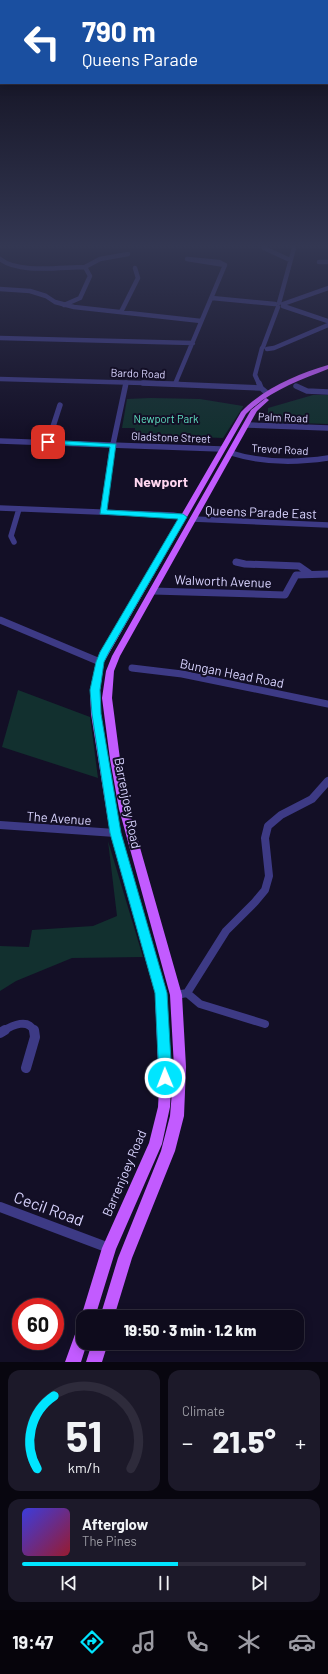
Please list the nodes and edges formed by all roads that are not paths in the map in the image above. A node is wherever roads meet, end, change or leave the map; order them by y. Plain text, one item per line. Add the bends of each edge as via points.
1 (116, 312) edge
2 (120, 312) joint
3 (206, 312) edge
4 (277, 312) edge
5 (300, 312) edge
6 (201, 321) junction
7 (328, 321) edge
8 (328, 325) edge
9 (0, 338) edge
10 (193, 343) junction
11 (265, 348) junction
12 (328, 367) edge
13 (328, 372) edge
14 (0, 379) edge
15 (126, 383) junction
16 (296, 383) junction
17 (175, 384) junction
18 (260, 388) junction
19 (328, 392) edge
20 (267, 393) junction
21 (274, 396) junction
22 (60, 405) dead end
23 (237, 424) junction
24 (247, 425) junction
25 (328, 428) edge
26 (0, 441) edge
27 (48, 442) junction
28 (113, 445) junction
29 (221, 449) junction
30 (231, 453) junction
31 (328, 458) edge
32 (0, 508) edge
33 (19, 509) junction
34 (103, 512) junction
35 (183, 517) junction
36 (193, 519) junction
37 (328, 525) edge
38 (14, 542) dead end
39 (236, 562) dead end
40 (309, 574) junction
41 (328, 574) edge
42 (153, 591) junction
43 (0, 620) edge
44 (106, 664) junction
45 (132, 668) dead end
46 (328, 704) edge
47 (328, 781) edge
48 (0, 825) edge
49 (116, 833) junction
50 (182, 994) junction
51 (163, 1006) junction
52 (265, 1024) dead end
53 (0, 1033) edge
54 (26, 1068) dead end
55 (0, 1207) edge
56 (110, 1248) junction
57 (90, 1310) edge
58 (109, 1310) edge
59 (77, 1350) edge
60 (98, 1350) edge
61 (73, 1362) edge
62 (94, 1362) edge

1 - 2 street
2 - 6 street
3 - 6 street
4 - 11 street
5 - 7 street
6 - 10 street
8 - 11 street
9 - 10 street
10 - 17 street
11 - 18 street via 255,375
12 - 16 main road, Barrenjoey Road
13 - 16 main road, Barrenjoey Road
14 - 15 street, Bardo Road
15 - 17 street, Bardo Road
15 - 28 street
16 - 19 street via 307,391
16 - 20 main road, Barrenjoey Road via 284,385
16 - 21 main road, Barrenjoey Road
17 - 18 street, Bardo Road
18 - 20 street
20 - 21 main road
20 - 23 main road, Barrenjoey Road via 248,408
21 - 24 main road, Barrenjoey Road via 254,410
22 - 27 street
23 - 24 main road, Palm Road
23 - 29 main road, Barrenjoey Road
24 - 25 street, Palm Road
24 - 30 main road, Barrenjoey Road
26 - 27 street, Gladstone Street
27 - 28 street, Gladstone Street
28 - 29 street, Gladstone Street
28 - 34 street
29 - 30 main road
29 - 35 main road, Barrenjoey Road
30 - 31 street, Trevor Road via 254,460 304,462
30 - 36 main road, Barrenjoey Road
32 - 33 street
33 - 34 street
33 - 38 street via 11,536
34 - 35 street
35 - 36 main road
35 - 44 main road, Barrenjoey Road
36 - 37 street, Queens Parade East
36 - 42 main road, Barrenjoey Road
39 - 40 street via 298,566
40 - 41 street, Walworth Avenue
40 - 42 street, Walworth Avenue via 296,575 285,595
42 - 44 main road, Barrenjoey Road
43 - 44 street
44 - 49 main road, Barrenjoey Road via 95,690 96,714
44 - 50 main road, Barrenjoey Road via 107,698 124,809
45 - 46 street, Bungan Head Road via 182,674
47 - 50 street via 310,800 272,821 267,827 265,837 270,870 265,891 227,930
48 - 49 street, The Avenue
49 - 51 main road, Barrenjoey Road via 154,965
50 - 51 main road
50 - 52 street via 200,1004
50 - 58 main road, Barrenjoey Road via 177,1116 168,1151 125,1258
51 - 56 main road, Barrenjoey Road via 165,1089 160,1128 149,1160
53 - 54 street via 22,1023 27,1023 34,1029 35,1037
55 - 56 street, Cecil Road
56 - 57 main road, Barrenjoey Road
59 - 61 main road
60 - 62 main road

